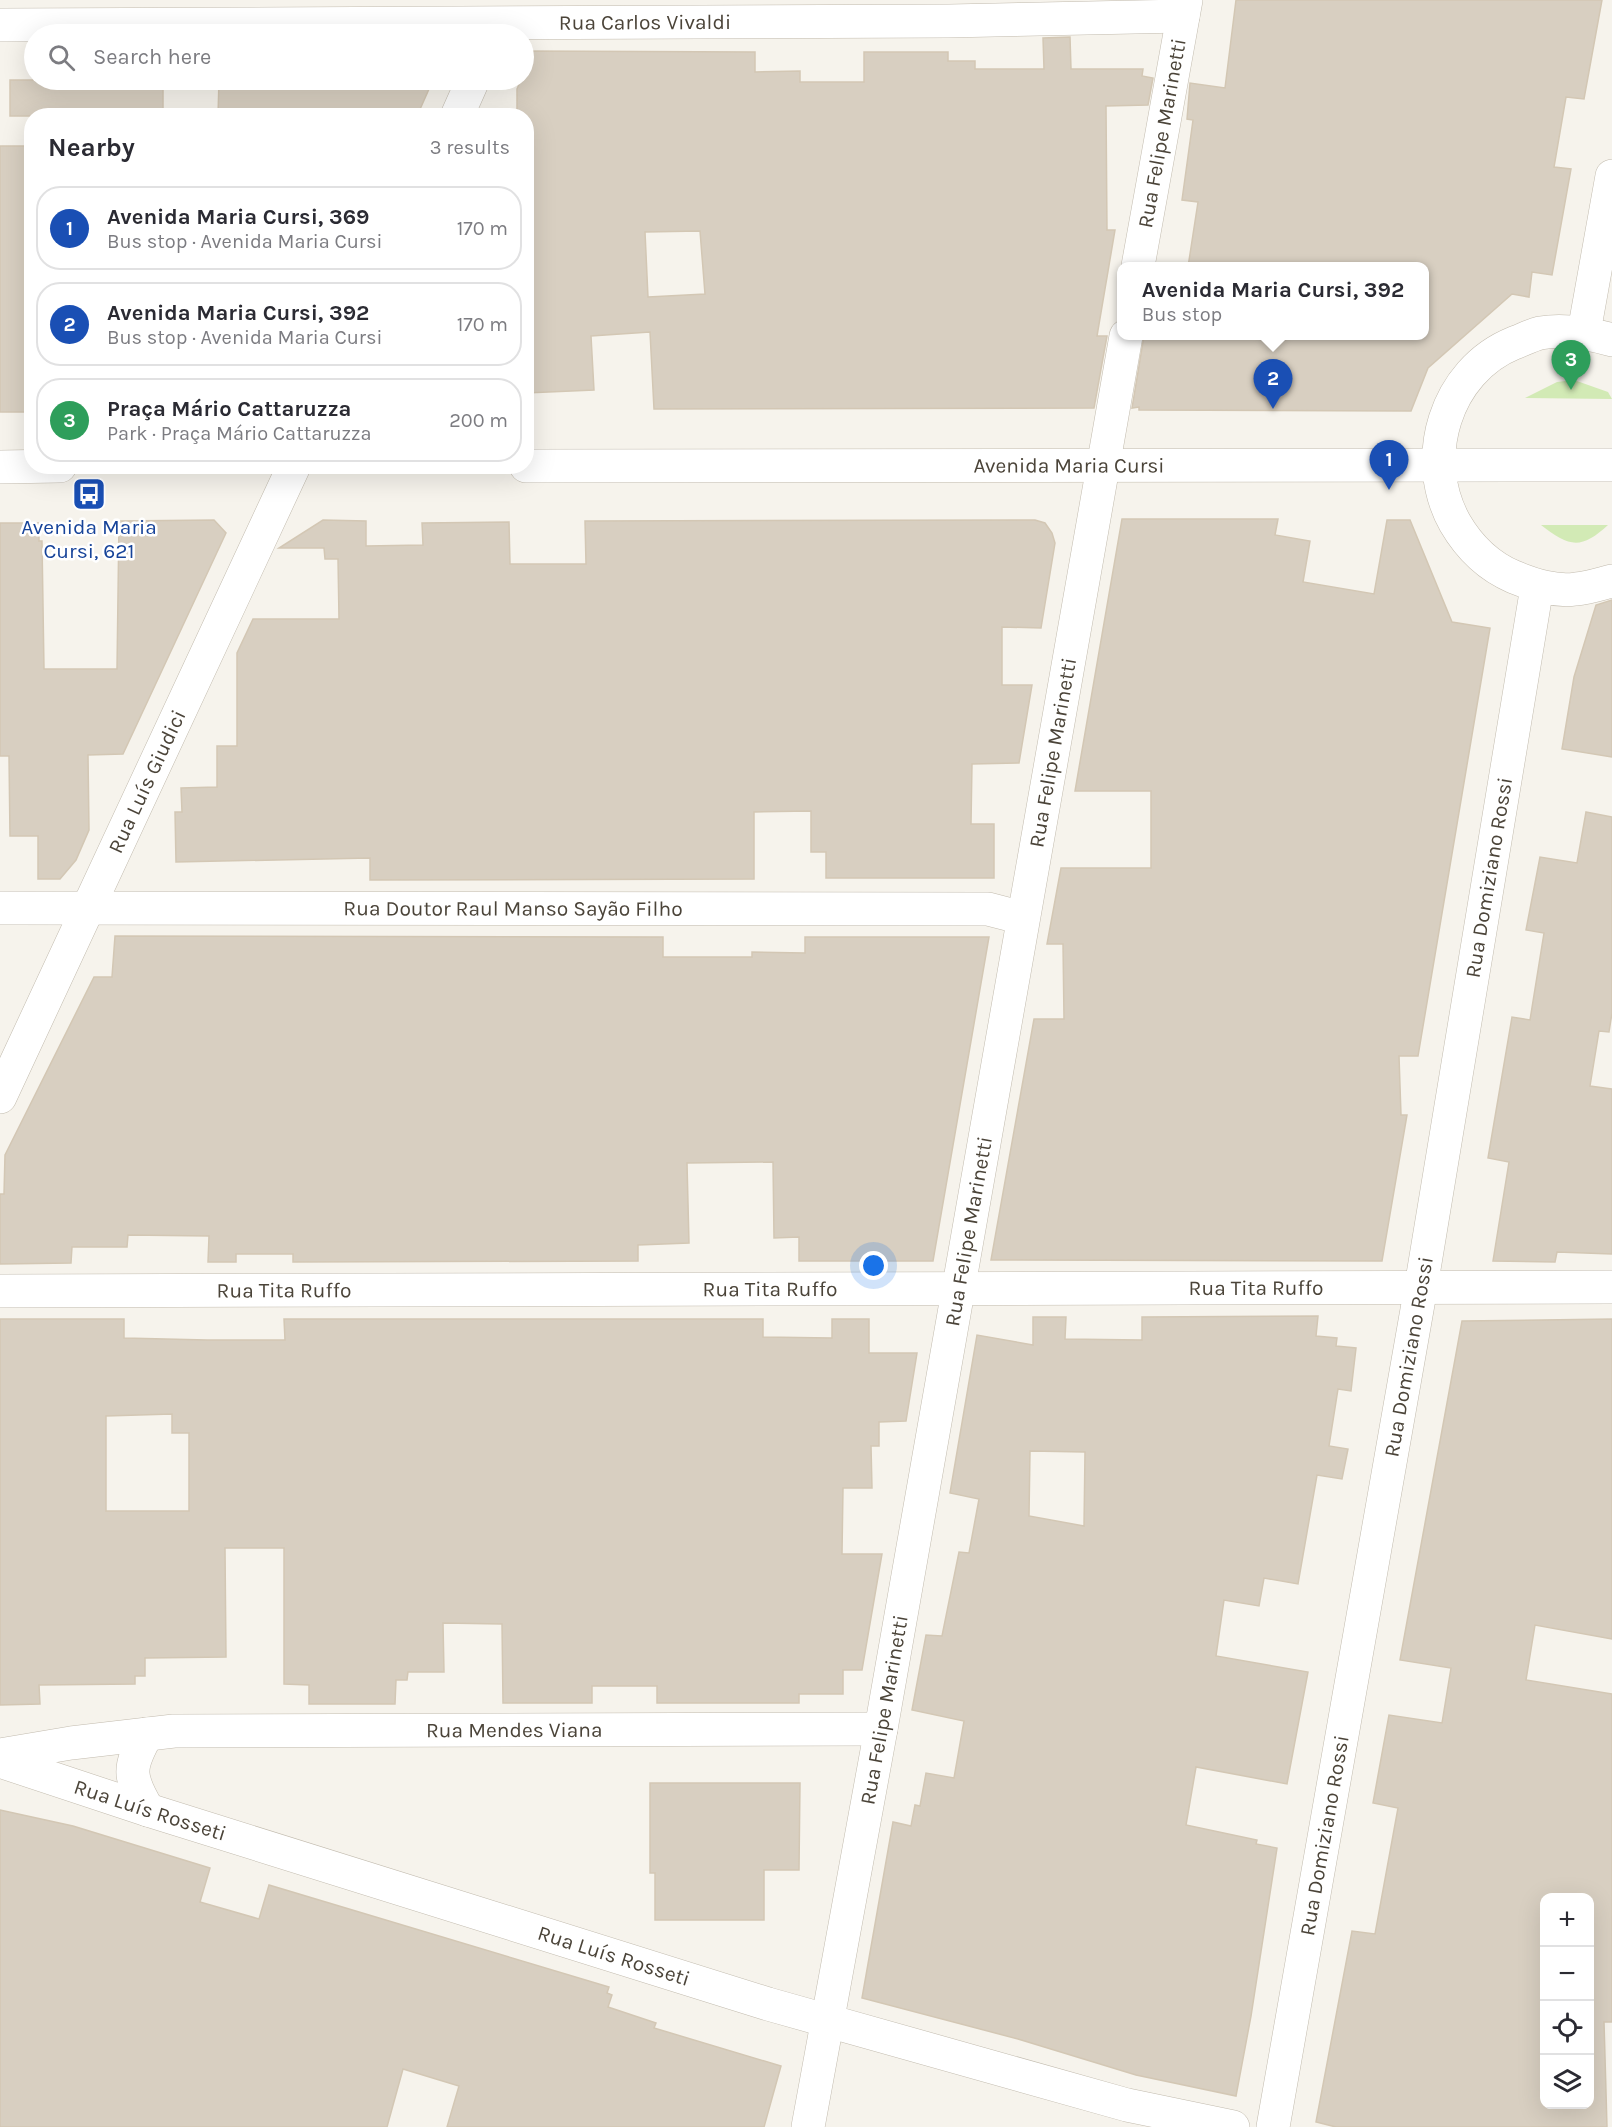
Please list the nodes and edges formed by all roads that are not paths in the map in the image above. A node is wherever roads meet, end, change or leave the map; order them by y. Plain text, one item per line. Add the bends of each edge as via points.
1 (1185, 8) edge
2 (501, 19) edge
3 (84, 24) edge
4 (0, 25) edge
5 (24, 25) edge
6 (469, 90) edge
7 (461, 108) edge
8 (1612, 176) edge
9 (1139, 262) edge
10 (1598, 336) edge
11 (1125, 340) edge
12 (1437, 464) junction
13 (1103, 465) junction
14 (1612, 465) edge
15 (0, 466) edge
16 (24, 466) edge
17 (534, 466) edge
18 (290, 474) edge
19 (1612, 581) edge
20 (1537, 587) junction
21 (0, 908) edge
22 (88, 908) junction
23 (1023, 918) junction
24 (0, 1097) edge
25 (959, 1287) junction
26 (1420, 1287) junction
27 (1612, 1287) edge
28 (0, 1291) edge
29 (881, 1729) junction
30 (147, 1734) junction
31 (0, 1755) edge
32 (0, 1761) edge
33 (148, 1810) junction
34 (828, 2019) junction
35 (808, 2127) edge
36 (1233, 2127) edge
37 (1274, 2127) edge

1 - 2 street, Rua Carlos Vivaldi via 937,22
1 - 9 street, Rua Felipe Marinetti
2 - 3 street, Rua Carlos Vivaldi
4 - 5 street, Rua Carlos Vivaldi
6 - 7 street
8 - 10 street
10 - 12 street via 1539,333 1497,350 1464,380 1443,419
11 - 13 street, Rua Felipe Marinetti
12 - 13 street, Avenida Maria Cursi
12 - 14 street, Avenida Maria Cursi
12 - 20 street via 1445,505 1466,542 1498,570
13 - 17 street, Avenida Maria Cursi
13 - 23 street, Rua Felipe Marinetti
15 - 16 street
18 - 22 street, Rua Luís Giudici
19 - 20 street via 1575,590
20 - 26 street, Rua Domiziano Rossi
21 - 22 street, Rua Doutor Raul Manso Sayão Filho
22 - 23 street, Rua Doutor Raul Manso Sayão Filho via 988,909
22 - 24 street, Rua Luís Giudici
23 - 25 street, Rua Felipe Marinetti
25 - 26 street, Rua Tita Ruffo
25 - 28 street, Rua Tita Ruffo
25 - 29 street, Rua Felipe Marinetti
26 - 27 street, Rua Tita Ruffo
26 - 37 street, Rua Domiziano Rossi
29 - 30 street, Rua Mendes Viana
29 - 34 street, Rua Felipe Marinetti
30 - 31 street, Rua Mendes Viana
30 - 33 street via 131,1770
32 - 33 street, Rua Luís Rosseti
33 - 34 street, Rua Luís Rosseti via 768,2004
34 - 35 street, Rua Felipe Marinetti
34 - 36 street, Rua Luís Rosseti via 1127,2105

